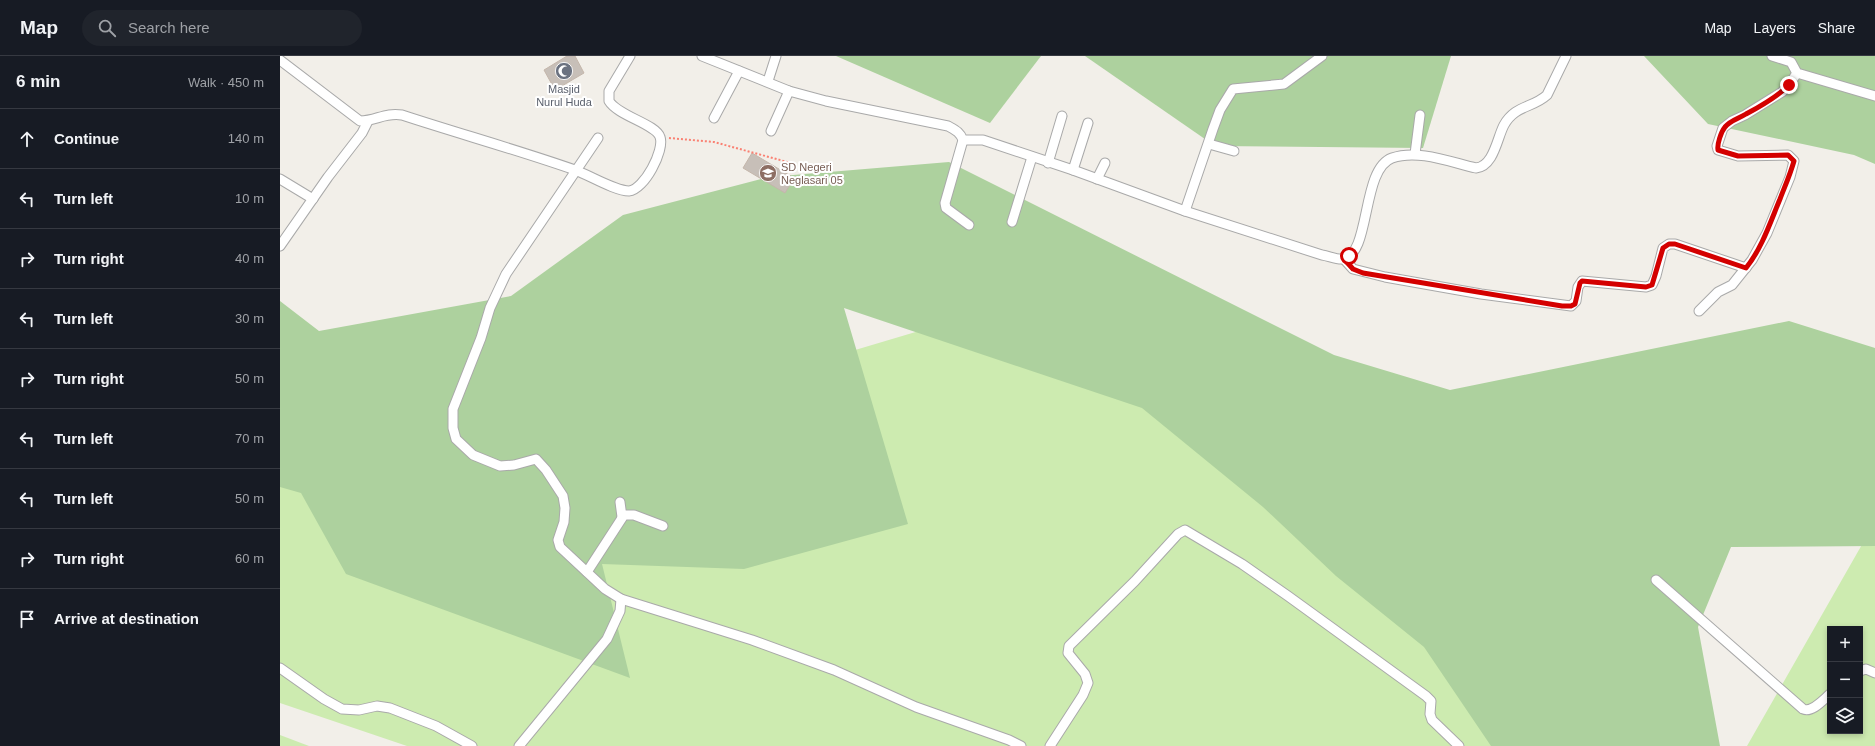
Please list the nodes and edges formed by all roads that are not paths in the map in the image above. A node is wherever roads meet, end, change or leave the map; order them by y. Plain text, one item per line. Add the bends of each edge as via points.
1 (630, 56) edge
2 (702, 56) edge
3 (728, 56) edge
4 (776, 56) edge
5 (1322, 56) edge
6 (1566, 56) edge
7 (1772, 56) edge
8 (280, 60) edge
9 (724, 65) junction
10 (739, 72) junction
11 (1797, 73) junction
12 (768, 82) junction
13 (789, 91) junction
14 (1875, 96) edge
15 (1420, 115) dead end
16 (1062, 116) dead end
17 (714, 118) dead end
18 (368, 120) junction
19 (1088, 123) dead end
20 (771, 131) dead end
21 (598, 138) dead end
22 (963, 140) junction
23 (1208, 144) junction
24 (1234, 151) dead end
25 (1415, 154) junction
26 (1032, 157) junction
27 (1048, 163) junction
28 (1105, 163) dead end
29 (1073, 170) junction
30 (576, 171) junction
31 (280, 179) edge
32 (1097, 179) junction
33 (313, 199) junction
34 (1185, 211) junction
35 (1012, 222) dead end
36 (969, 225) dead end
37 (280, 246) edge
38 (1344, 259) junction
39 (1746, 268) junction
40 (1699, 310) dead end
41 (620, 502) dead end
42 (622, 517) junction
43 (663, 526) dead end
44 (586, 572) junction
45 (1656, 580) dead end
46 (621, 599) junction
47 (280, 668) edge
48 (1863, 670) edge
49 (1875, 673) edge
50 (1827, 696) edge
51 (472, 746) edge
52 (519, 746) edge
53 (1021, 746) edge
54 (1050, 746) edge
55 (1459, 746) edge

1 - 30 street via 610,91 609,101 615,108 655,131 660,137 654,165 637,188 629,191
2 - 9 street
3 - 9 street
4 - 12 street
5 - 23 street via 1284,84 1233,89 1220,110
6 - 25 street via 1547,95 1510,116 1490,160 1481,168
7 - 11 street via 1791,62
8 - 18 street via 356,119
9 - 10 street
10 - 12 street
10 - 17 street
11 - 14 street
11 - 39 street via 1782,92 1723,128 1717,146 1718,150 1738,156 1788,155 1794,161 1767,233
12 - 13 street
13 - 20 street
13 - 22 street via 948,126 956,130
15 - 25 street
16 - 27 street
18 - 30 street via 387,114 402,115
18 - 33 street via 362,133
19 - 29 street
21 - 30 street
22 - 26 street via 984,140
22 - 36 street via 945,203 946,208
23 - 24 street
23 - 34 street
25 - 38 street via 1394,157 1381,165 1375,177 1357,244
26 - 27 street
26 - 35 street
27 - 29 street
28 - 32 street
29 - 32 street
30 - 44 street via 506,274 490,308 454,409 453,428 461,445 483,460 500,466 514,465 532,459 540,461 563,496 565,508 564,522 558,540 560,547
31 - 33 street
32 - 34 street
33 - 37 street
34 - 38 street via 1322,255
38 - 39 street via 1353,269 1385,277 1480,294 1571,306 1576,301 1578,287 1582,281 1646,287 1652,285 1663,248 1669,244
39 - 40 street via 1732,284 1718,292
41 - 42 street
42 - 43 street via 629,513
42 - 44 street
44 - 46 street
45 - 50 street via 1800,707 1808,710
46 - 52 street via 620,612 607,638
46 - 53 street via 752,640 834,670 916,707
47 - 51 street via 342,709 358,710 377,706 390,708 436,726
48 - 49 street
54 - 55 street via 1088,683 1085,674 1068,653 1069,646 1178,534 1185,530 1242,564 1426,696 1432,704 1432,720

